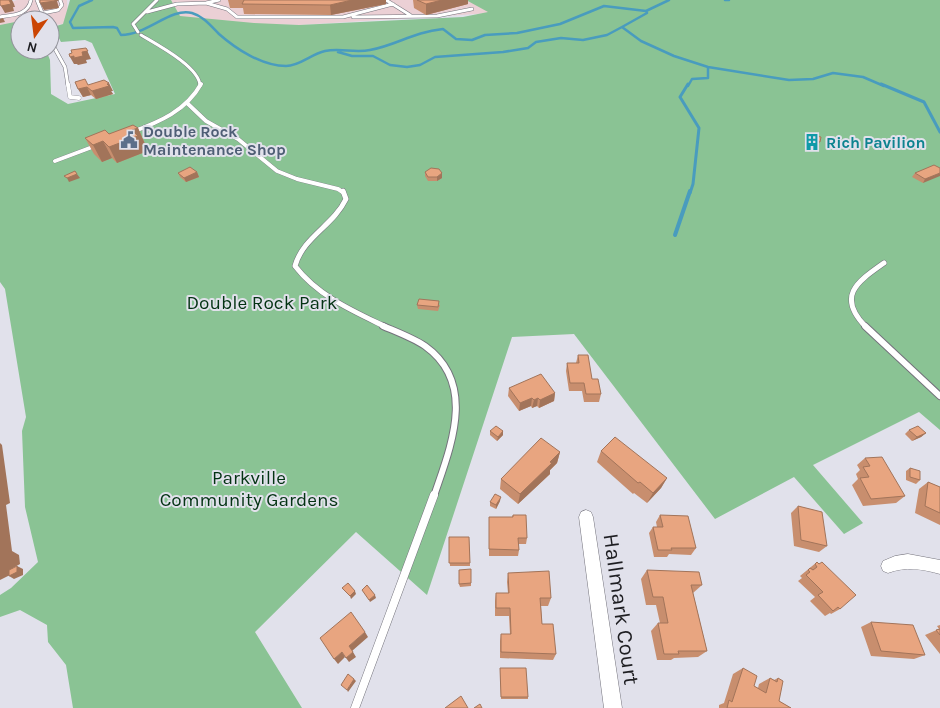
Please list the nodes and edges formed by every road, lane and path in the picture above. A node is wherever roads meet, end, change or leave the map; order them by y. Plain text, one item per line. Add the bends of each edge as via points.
1 (31, 0) edge
2 (157, 0) edge
3 (219, 0) edge
4 (386, 0) edge
5 (197, 1) edge
6 (206, 3) junction
7 (393, 4) junction
8 (472, 9) dead end
9 (147, 12) junction
10 (410, 15) junction
11 (0, 17) edge
12 (343, 17) junction
13 (60, 58) edge
14 (80, 98) dead end
15 (187, 103) junction
16 (130, 133) edge
17 (102, 143) edge
18 (55, 161) dead end
19 (884, 263) dead end
20 (940, 396) edge
21 (586, 517) dead end
22 (888, 566) dead end
23 (940, 567) edge
24 (355, 708) edge
25 (613, 708) edge

1 - 11 lane via 28,9 22,13
2 - 9 lane
3 - 6 lane
4 - 7 lane
5 - 6 lane
5 - 9 lane
6 - 12 lane via 238,17
7 - 10 lane
7 - 12 lane
8 - 10 lane via 438,16
9 - 15 lane via 133,24 139,34 162,47 200,79 198,93
10 - 12 lane
13 - 14 lane via 65,67 70,97
15 - 16 lane via 159,121
15 - 24 lane via 206,121 238,139 277,170 344,192 346,199 339,213 298,253 295,266 314,288 330,298 425,346 445,367 454,388 456,410 450,447 423,530
17 - 18 lane
19 - 20 lane via 859,282 852,294 852,309 874,336
21 - 25 street, Hallmark Court
22 - 23 street via 910,560

